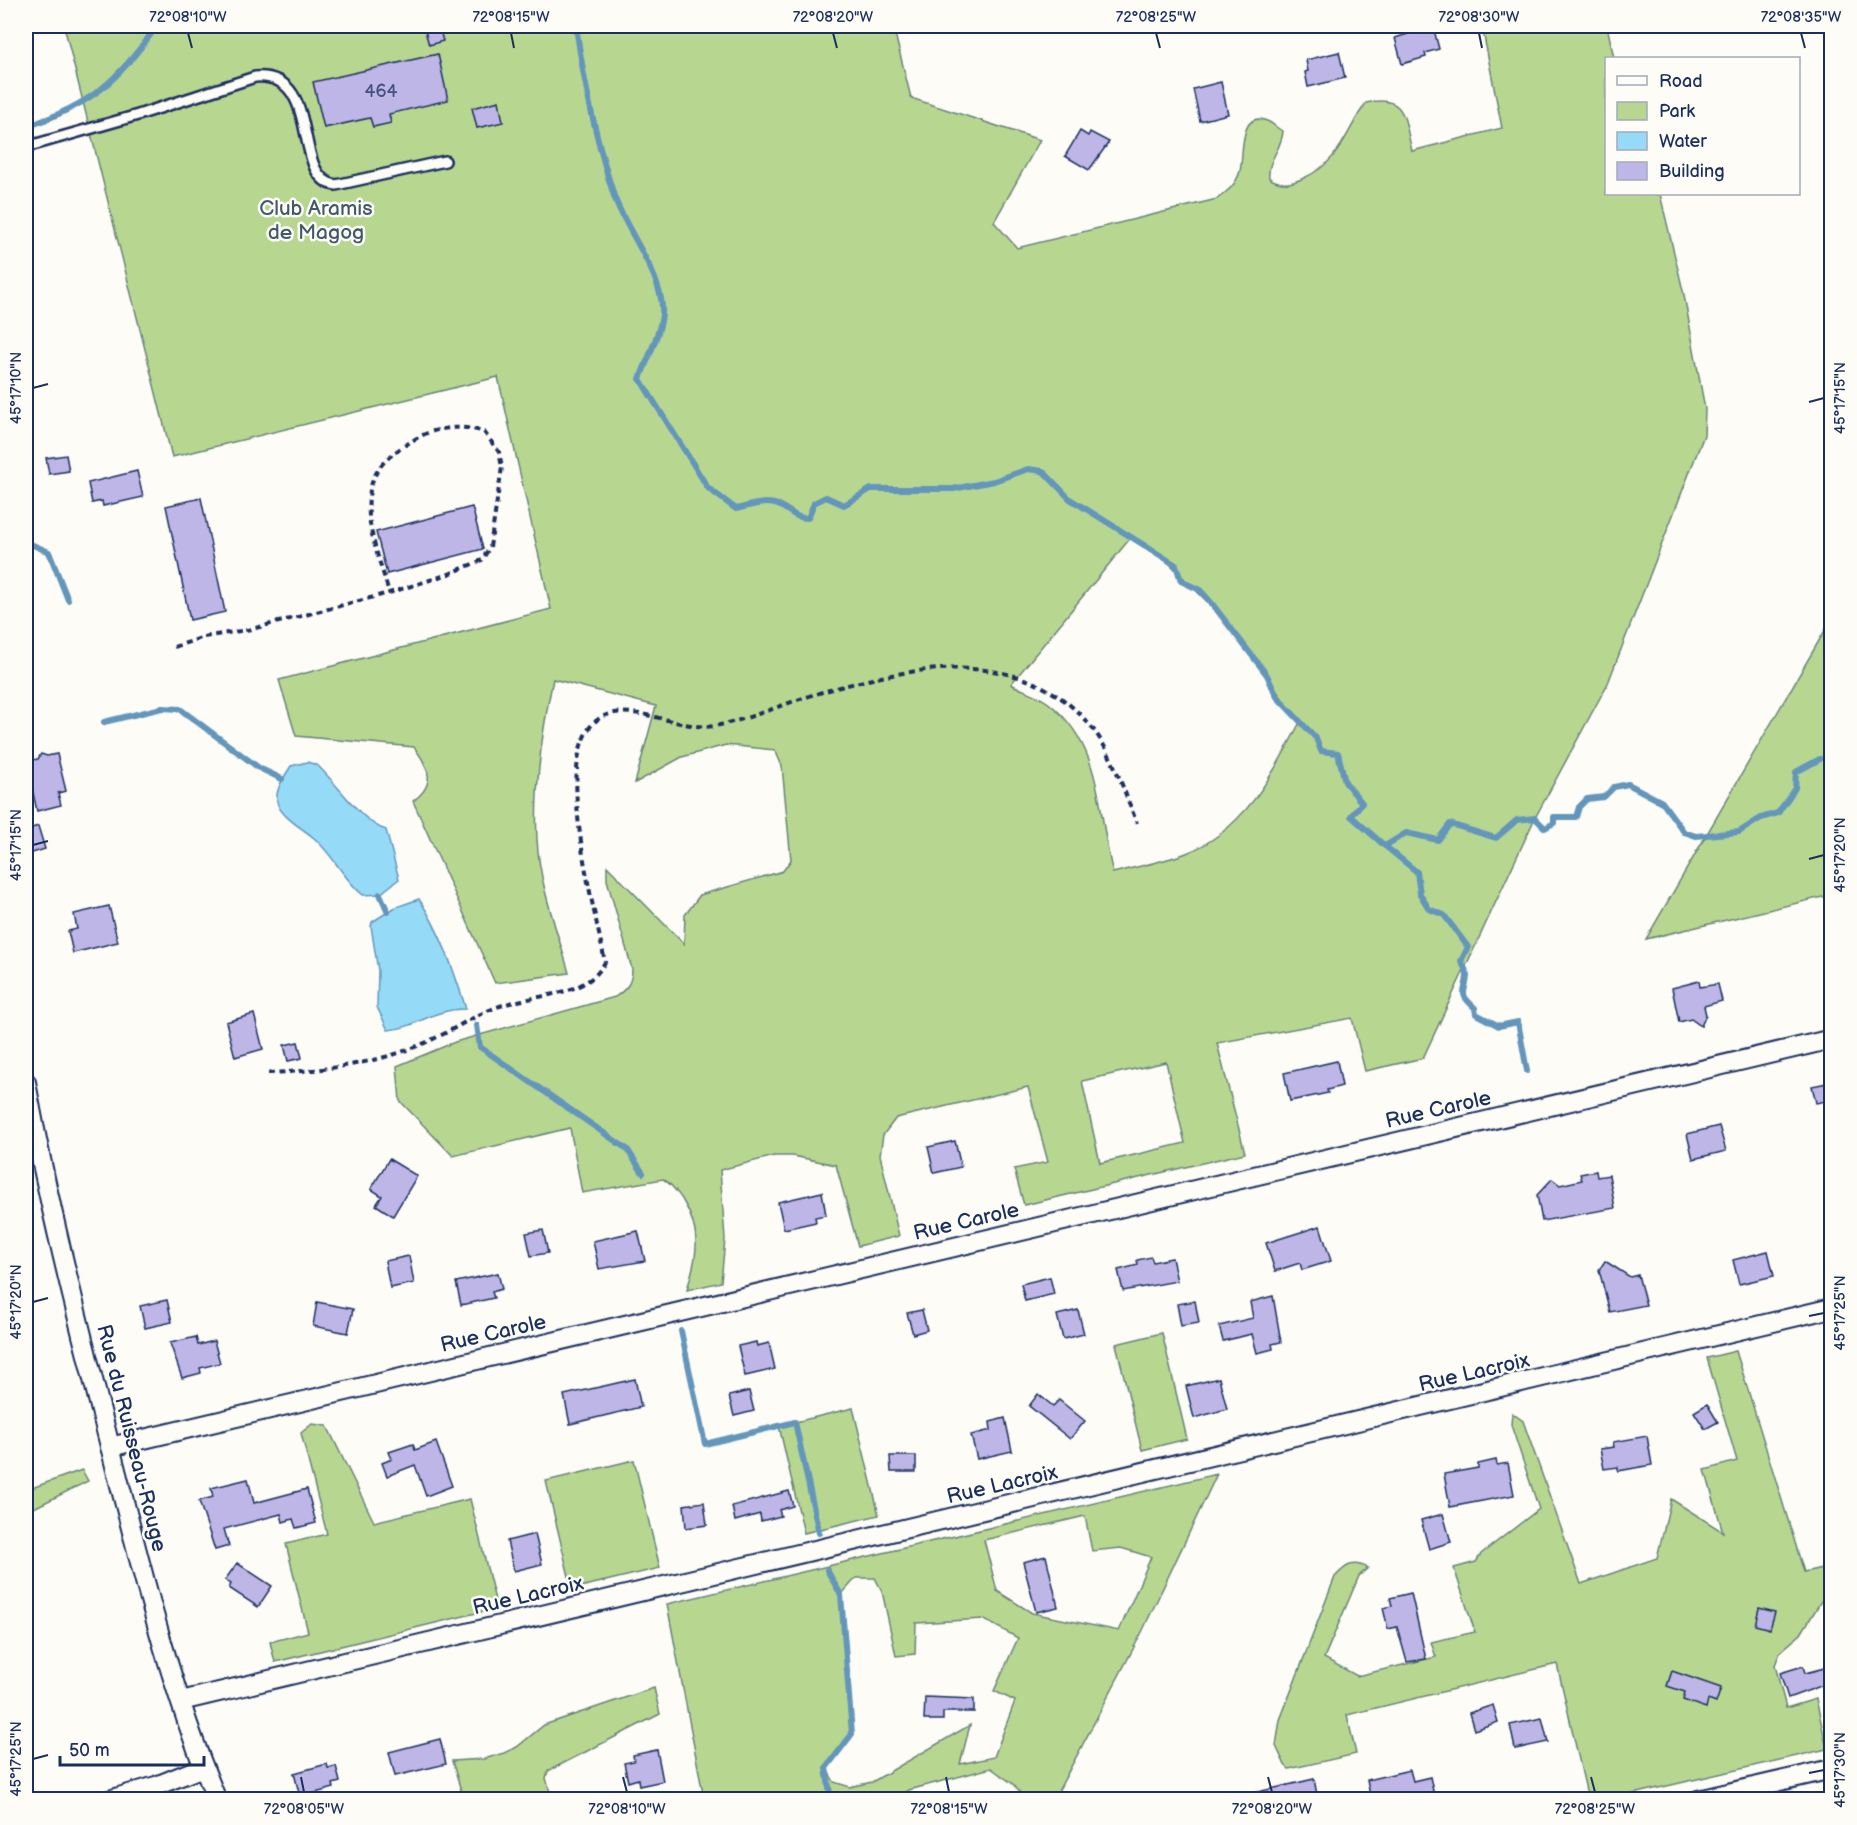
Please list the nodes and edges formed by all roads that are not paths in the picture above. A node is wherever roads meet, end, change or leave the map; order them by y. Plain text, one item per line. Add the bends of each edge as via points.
1 (26, 147) edge
2 (446, 161) dead end
3 (1832, 1039) edge
4 (26, 1082) edge
5 (1832, 1308) edge
6 (110, 1447) junction
7 (181, 1701) junction
8 (203, 1767) junction
9 (1832, 1768) edge
10 (109, 1800) edge
11 (217, 1800) edge
12 (1698, 1800) edge

1 - 2 lane via 267,76 278,79 292,92 317,172 328,184
3 - 6 street, Rue Carole
4 - 6 street, Rue du Ruisseau-Rouge via 49,1196
5 - 7 street, Rue Lacroix
6 - 7 street, Rue du Ruisseau-Rouge via 159,1634
7 - 8 street, Rue du Ruisseau-Rouge
8 - 10 street
8 - 11 street, Rue du Ruisseau-Rouge
9 - 12 street

